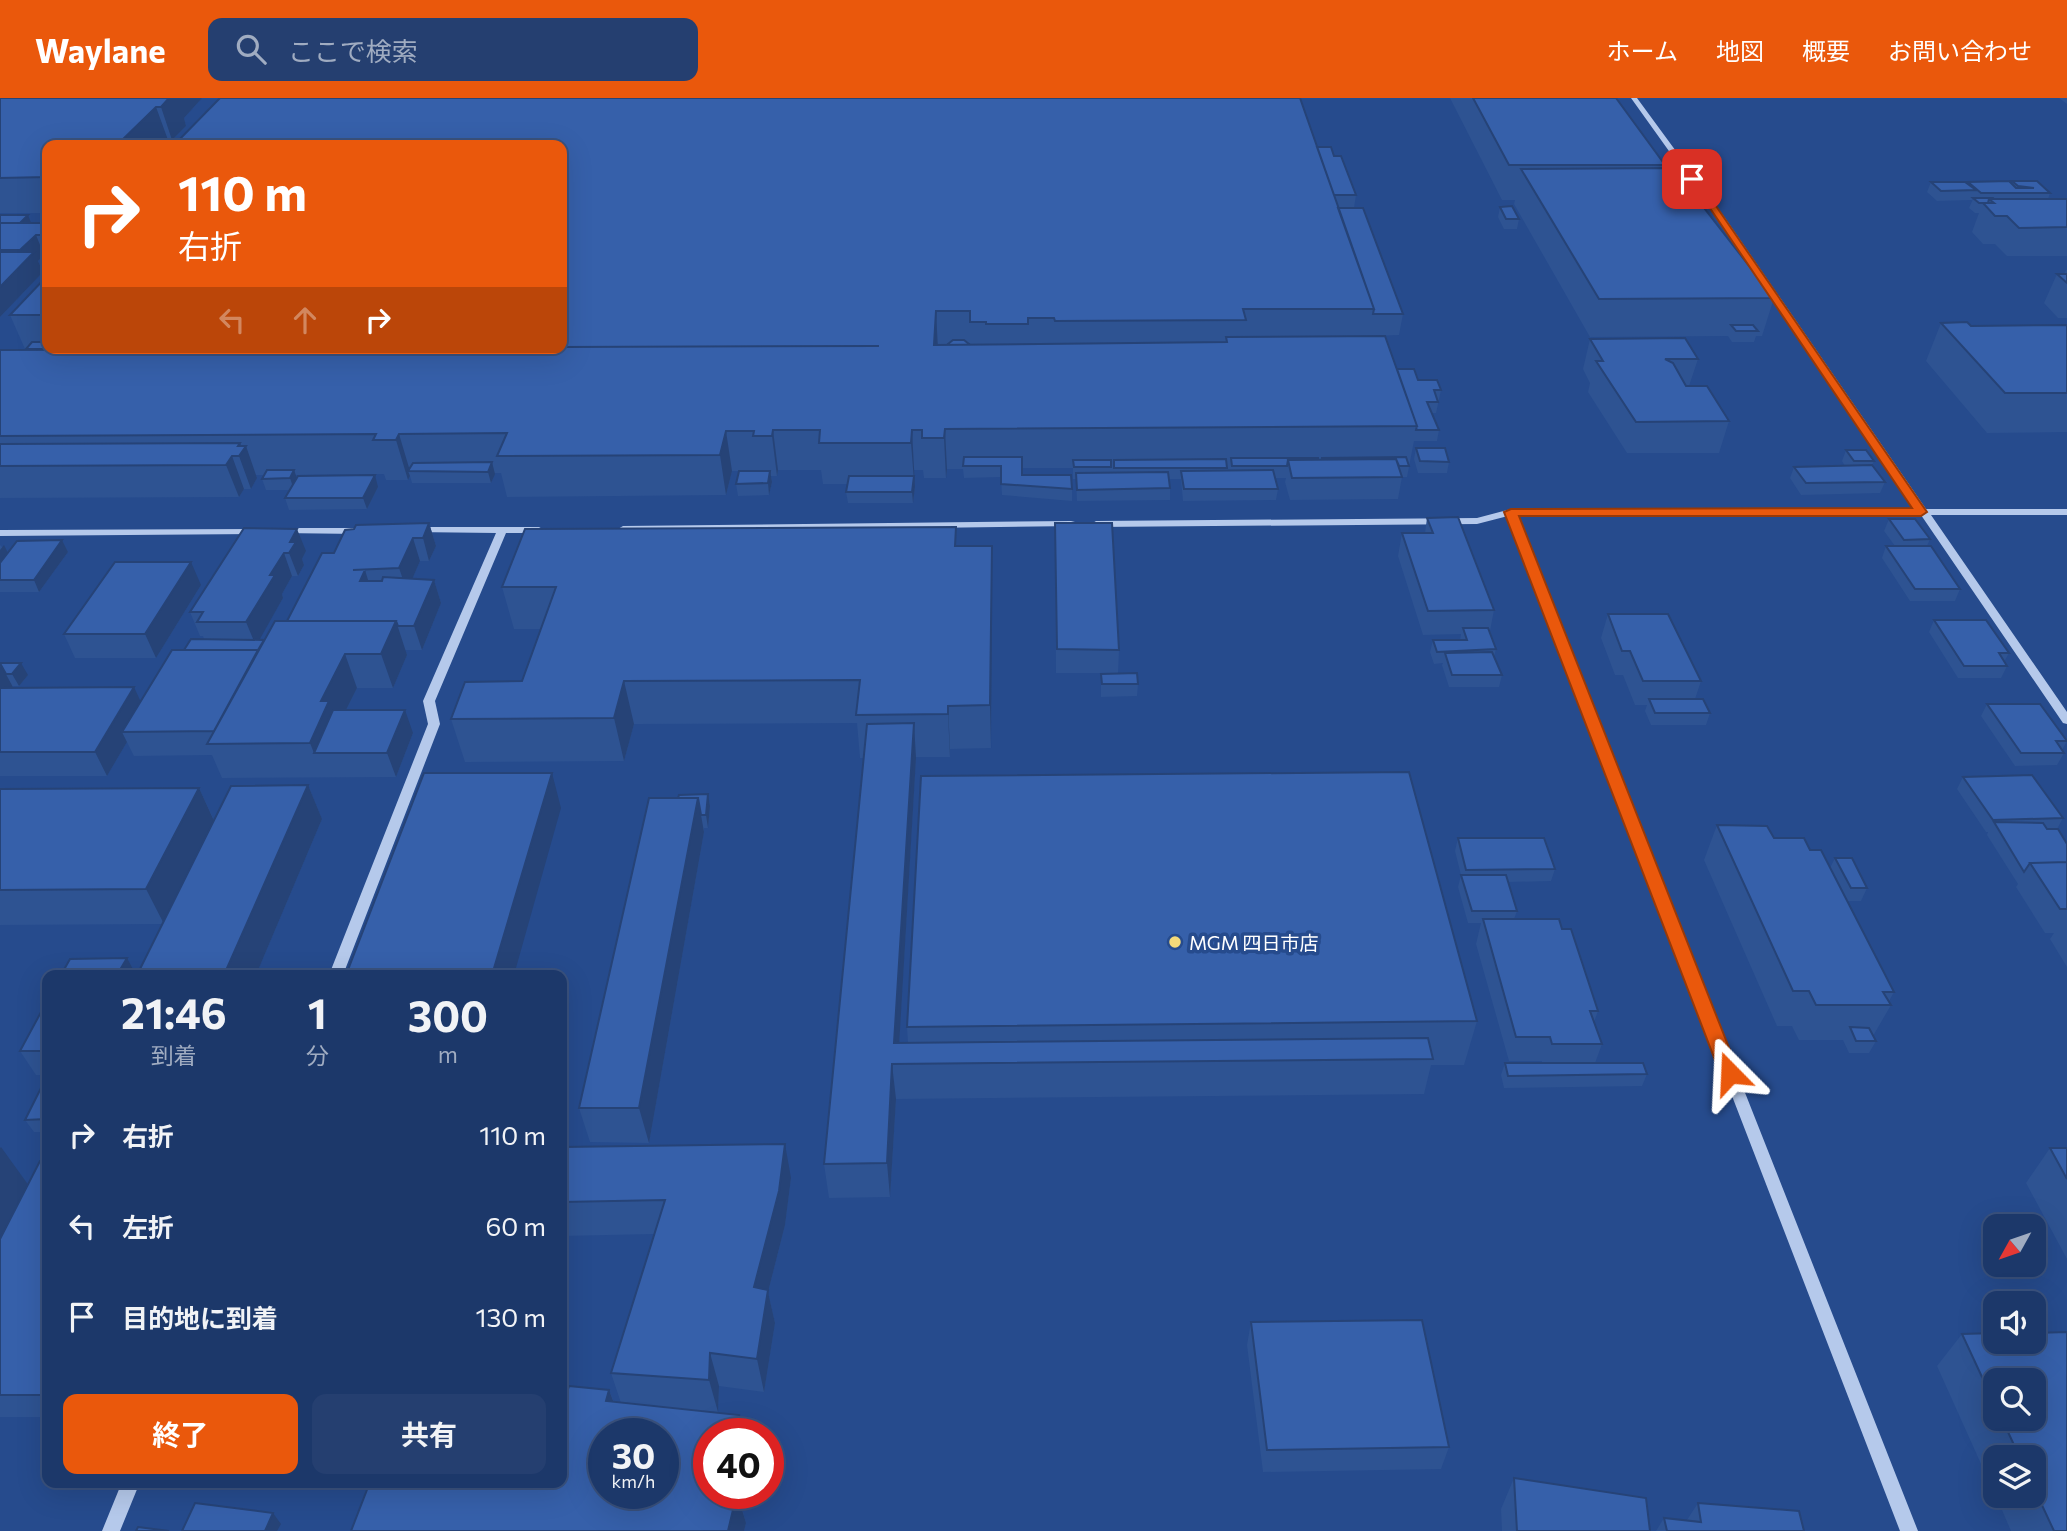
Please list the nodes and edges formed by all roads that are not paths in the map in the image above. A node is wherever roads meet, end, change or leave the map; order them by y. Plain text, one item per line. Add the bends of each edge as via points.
1 (1634, 98) edge
2 (1511, 512) junction
3 (1921, 512) junction
4 (2067, 512) edge
5 (557, 529) edge
6 (613, 529) edge
7 (502, 530) junction
8 (265, 531) edge
9 (279, 531) edge
10 (376, 531) edge
11 (404, 531) edge
12 (0, 533) edge
13 (2067, 720) edge
14 (338, 970) edge
15 (129, 1488) edge
16 (111, 1531) edge
17 (1909, 1531) edge

1 - 3 street
2 - 3 street
2 - 6 street via 1477,521
2 - 17 street
3 - 4 street
3 - 13 street
5 - 7 street
7 - 11 street
7 - 14 street via 429,701 434,724
8 - 12 street
9 - 10 street
15 - 16 street

